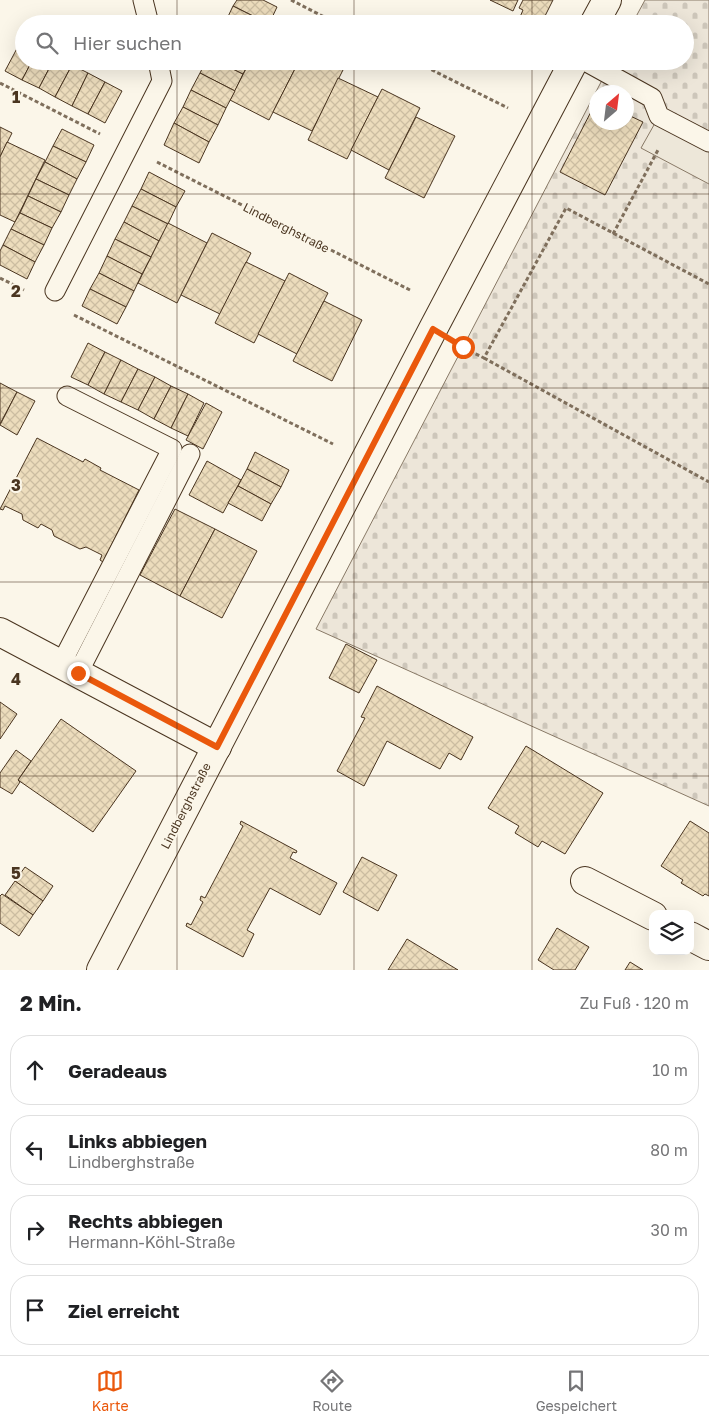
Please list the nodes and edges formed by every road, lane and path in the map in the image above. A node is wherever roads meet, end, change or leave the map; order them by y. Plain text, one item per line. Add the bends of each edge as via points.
1 (143, 0) edge
2 (291, 0) edge
3 (607, 0) edge
4 (146, 15) edge
5 (320, 15) edge
6 (599, 15) edge
7 (160, 70) edge
8 (432, 70) edge
9 (569, 70) edge
10 (601, 70) edge
11 (0, 83) edge
12 (673, 123) junction
13 (540, 124) junction
14 (709, 142) edge
15 (129, 148) junction
16 (613, 234) junction
17 (0, 278) edge
18 (709, 284) edge
19 (27, 291) dead end
20 (55, 291) dead end
21 (71, 313) dead end
22 (438, 318) junction
23 (484, 358) junction
24 (67, 396) dead end
25 (190, 454) dead end
26 (365, 460) junction
27 (709, 482) edge
28 (0, 632) edge
29 (70, 668) junction
30 (217, 747) junction
31 (586, 881) dead end
32 (649, 914) edge
33 (694, 938) edge
34 (709, 946) edge
35 (111, 966) edge

1 - 4 lane
2 - 5 path
3 - 6 street
7 - 15 lane via 162,81
8 - 13 path
9 - 13 street, Lindberghstraße
10 - 12 lane via 652,98 659,116
11 - 15 path, Lindberghstraße
12 - 14 lane
12 - 16 path
13 - 22 street, Lindberghstraße
15 - 20 lane
15 - 22 path, Lindberghstraße
16 - 18 path
16 - 23 path via 566,208
17 - 19 path
21 - 26 path
22 - 23 path via 463,347
22 - 26 street, Lindberghstraße
23 - 27 path
24 - 29 lane via 172,449
25 - 29 lane
26 - 30 street, Lindberghstraße
28 - 29 street
29 - 30 street
30 - 35 street, Lindberghstraße
31 - 32 street
33 - 34 street

